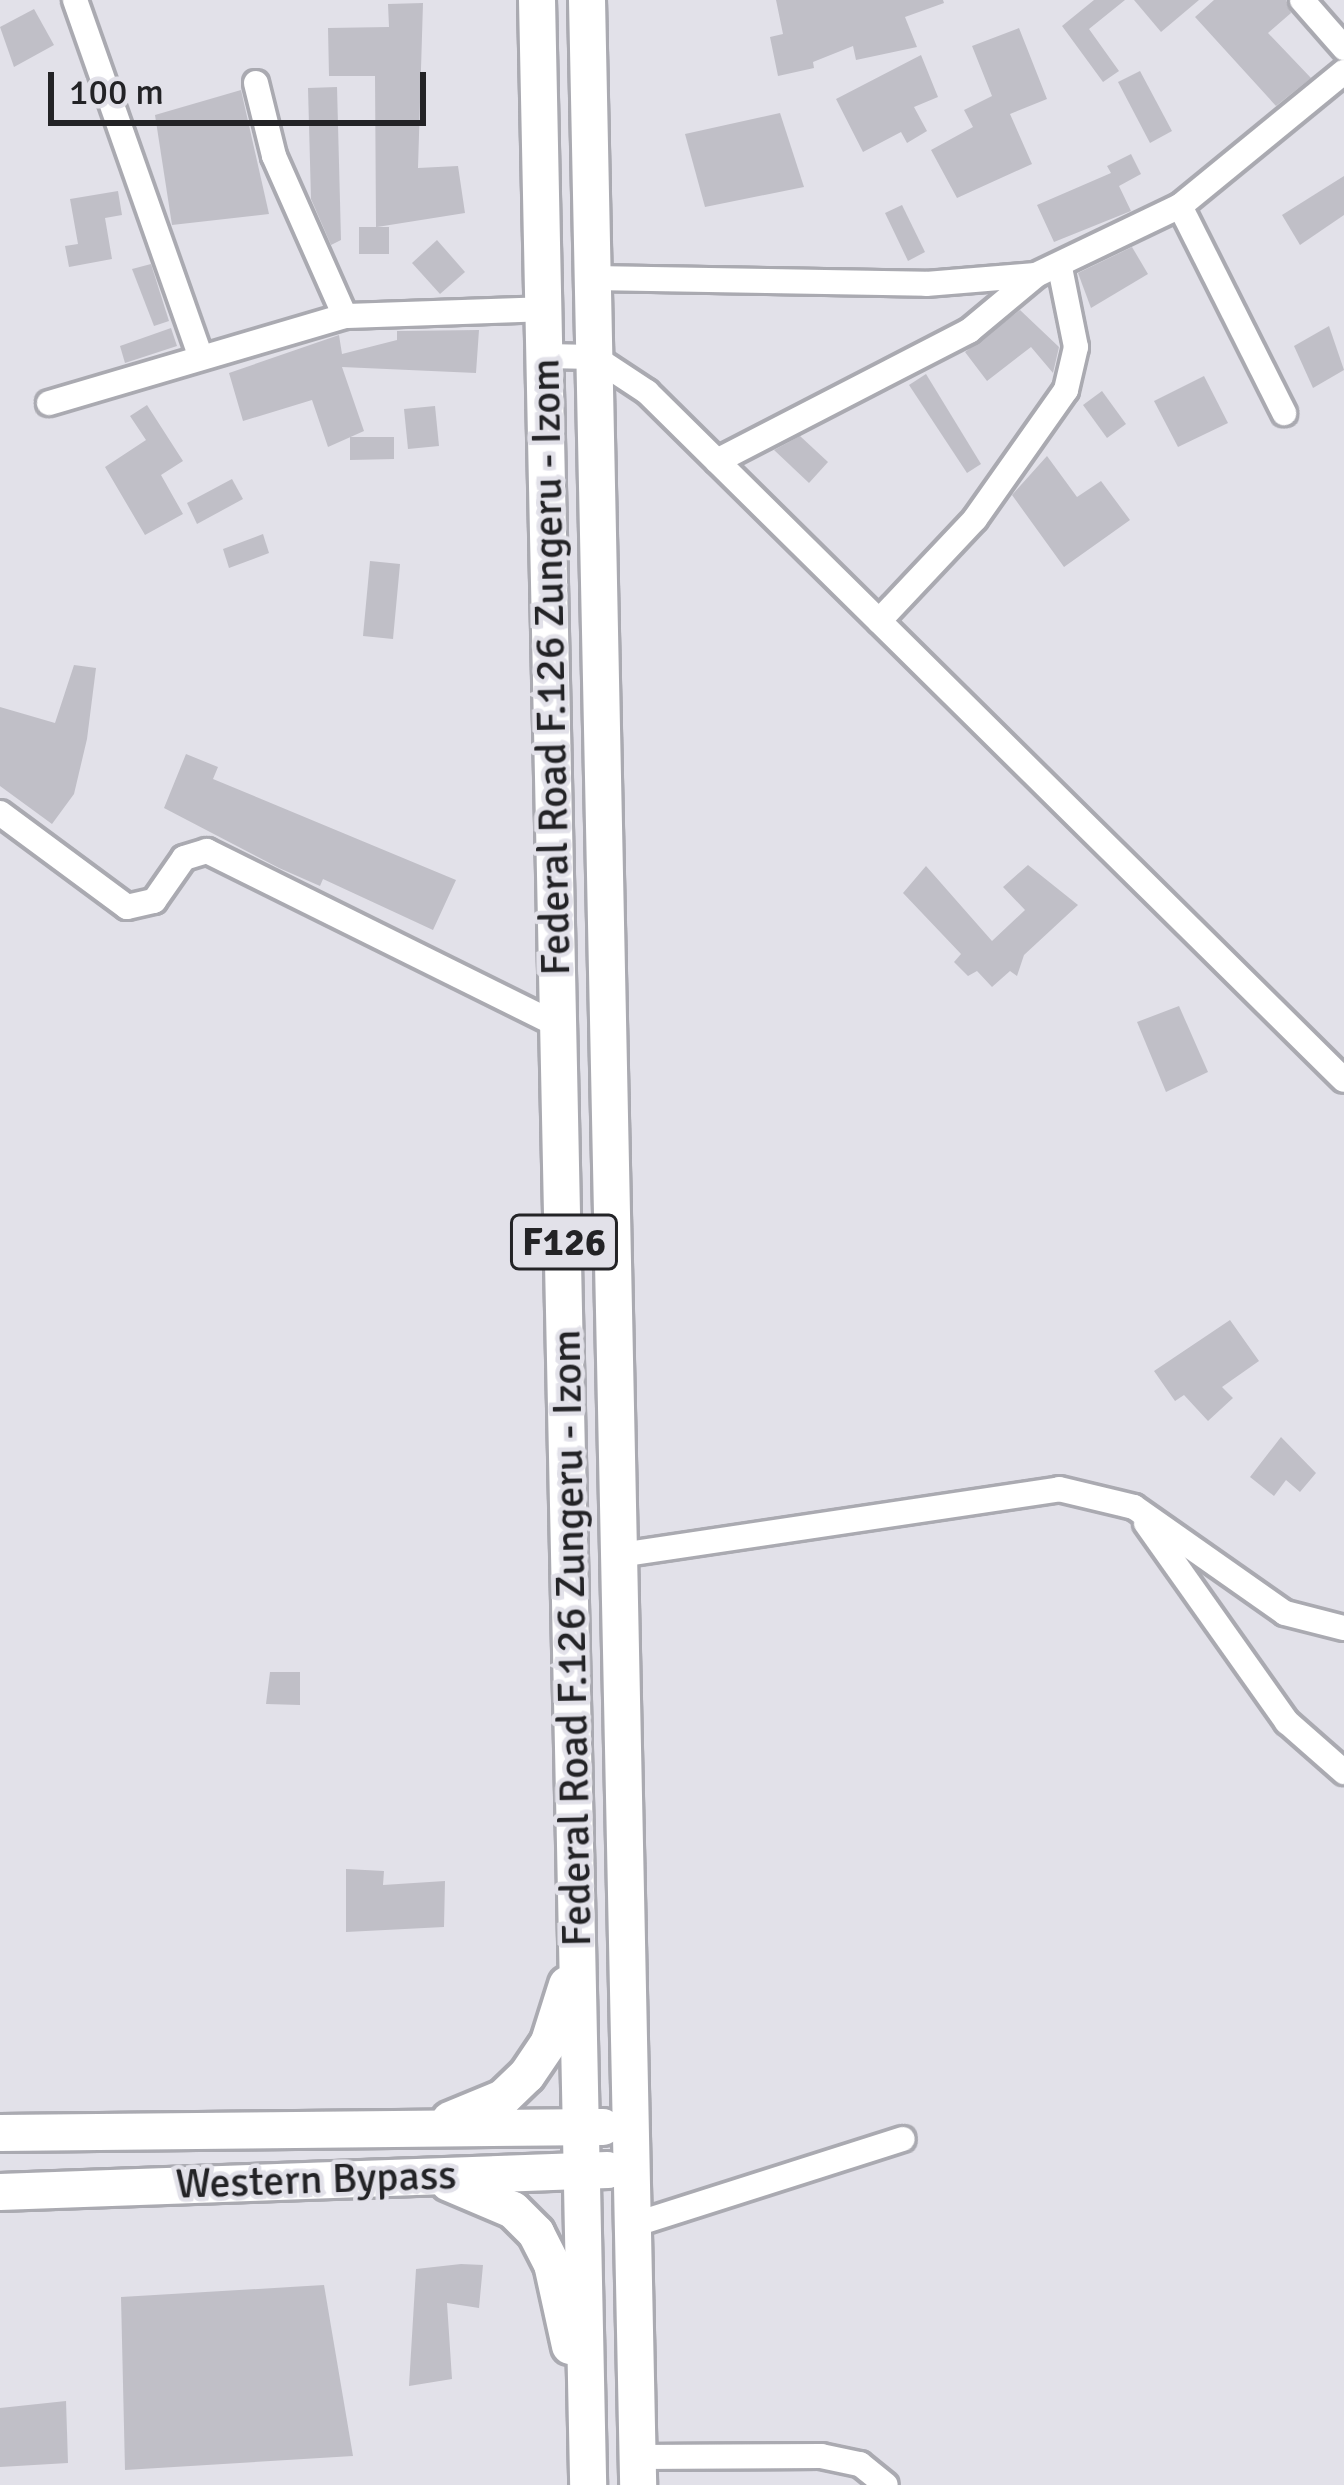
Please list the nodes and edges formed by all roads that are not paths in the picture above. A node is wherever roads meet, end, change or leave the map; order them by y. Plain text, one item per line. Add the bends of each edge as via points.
1 (75, 0) edge
2 (537, 0) edge
3 (587, 0) edge
4 (1301, 0) edge
5 (1344, 48) edge
6 (1344, 72) edge
7 (256, 82) dead end
8 (1180, 206) junction
9 (1048, 272) junction
10 (592, 278) junction
11 (544, 309) junction
12 (345, 316) junction
13 (200, 354) junction
14 (545, 356) junction
15 (594, 356) junction
16 (49, 404) dead end
17 (1284, 413) dead end
18 (717, 461) junction
19 (879, 621) junction
20 (0, 813) edge
21 (559, 1026) junction
22 (1344, 1080) edge
23 (1134, 1507) junction
24 (620, 1555) junction
25 (1344, 1628) edge
26 (1344, 1772) edge
27 (578, 1929) junction
28 (581, 2127) junction
29 (631, 2127) junction
30 (418, 2128) junction
31 (0, 2133) edge
32 (903, 2139) dead end
33 (632, 2169) junction
34 (583, 2170) junction
35 (422, 2175) junction
36 (0, 2192) edge
37 (633, 2224) junction
38 (587, 2429) junction
39 (638, 2471) edge
40 (588, 2485) edge
41 (886, 2485) edge

1 - 13 street
2 - 11 main road, Federal Road F.126 Zungeru - Izom / F126
3 - 10 main road, Federal Road F.126 Zungeru - Izom / F126
4 - 5 street
6 - 8 street
7 - 12 street via 274,157
8 - 9 street
8 - 17 street
9 - 10 street via 926,284
9 - 18 street via 969,331
9 - 19 street via 1076,347 1066,390 975,519
10 - 15 main road, Federal Road F.126 Zungeru - Izom / F126
11 - 12 street
11 - 14 main road, Federal Road F.126 Zungeru - Izom / F126
12 - 13 street
13 - 16 street
14 - 15 street
14 - 21 main road, Federal Road F.126 Zungeru - Izom / F126
15 - 18 street via 647,392
15 - 24 main road, Federal Road F.126 Zungeru - Izom / F126
18 - 19 street
19 - 22 street
20 - 21 street via 127,907 154,901 184,858 207,851
21 - 27 main road, Federal Road F.126 Zungeru - Izom / F126
23 - 24 street via 1059,1489 1018,1492
23 - 25 street via 1285,1612
23 - 26 street via 1287,1722
24 - 29 main road, Federal Road F.126 Zungeru - Izom / F126
27 - 28 main road, Federal Road F.126 Zungeru - Izom / F126
27 - 30 main road via 563,2008 527,2075 477,2112
28 - 29 main road, Western Bypass
28 - 30 main road, Western Bypass
28 - 34 main road, Federal Road F.126 Zungeru - Izom / F126
29 - 33 main road, Federal Road F.126 Zungeru - Izom / F126
30 - 31 main road, Western Bypass
32 - 37 street
33 - 34 main road, Western Bypass
33 - 37 main road, Federal Road F.126 Zungeru - Izom / F126
34 - 35 main road, Western Bypass
34 - 38 main road, Federal Road F.126 Zungeru - Izom / F126
35 - 36 main road, Western Bypass
35 - 38 main road via 498,2202 536,2233 552,2264
37 - 39 main road, Federal Road F.126 Zungeru - Izom / F126
38 - 40 main road, Federal Road F.126 Zungeru - Izom / F126
39 - 41 street via 821,2456 860,2464

